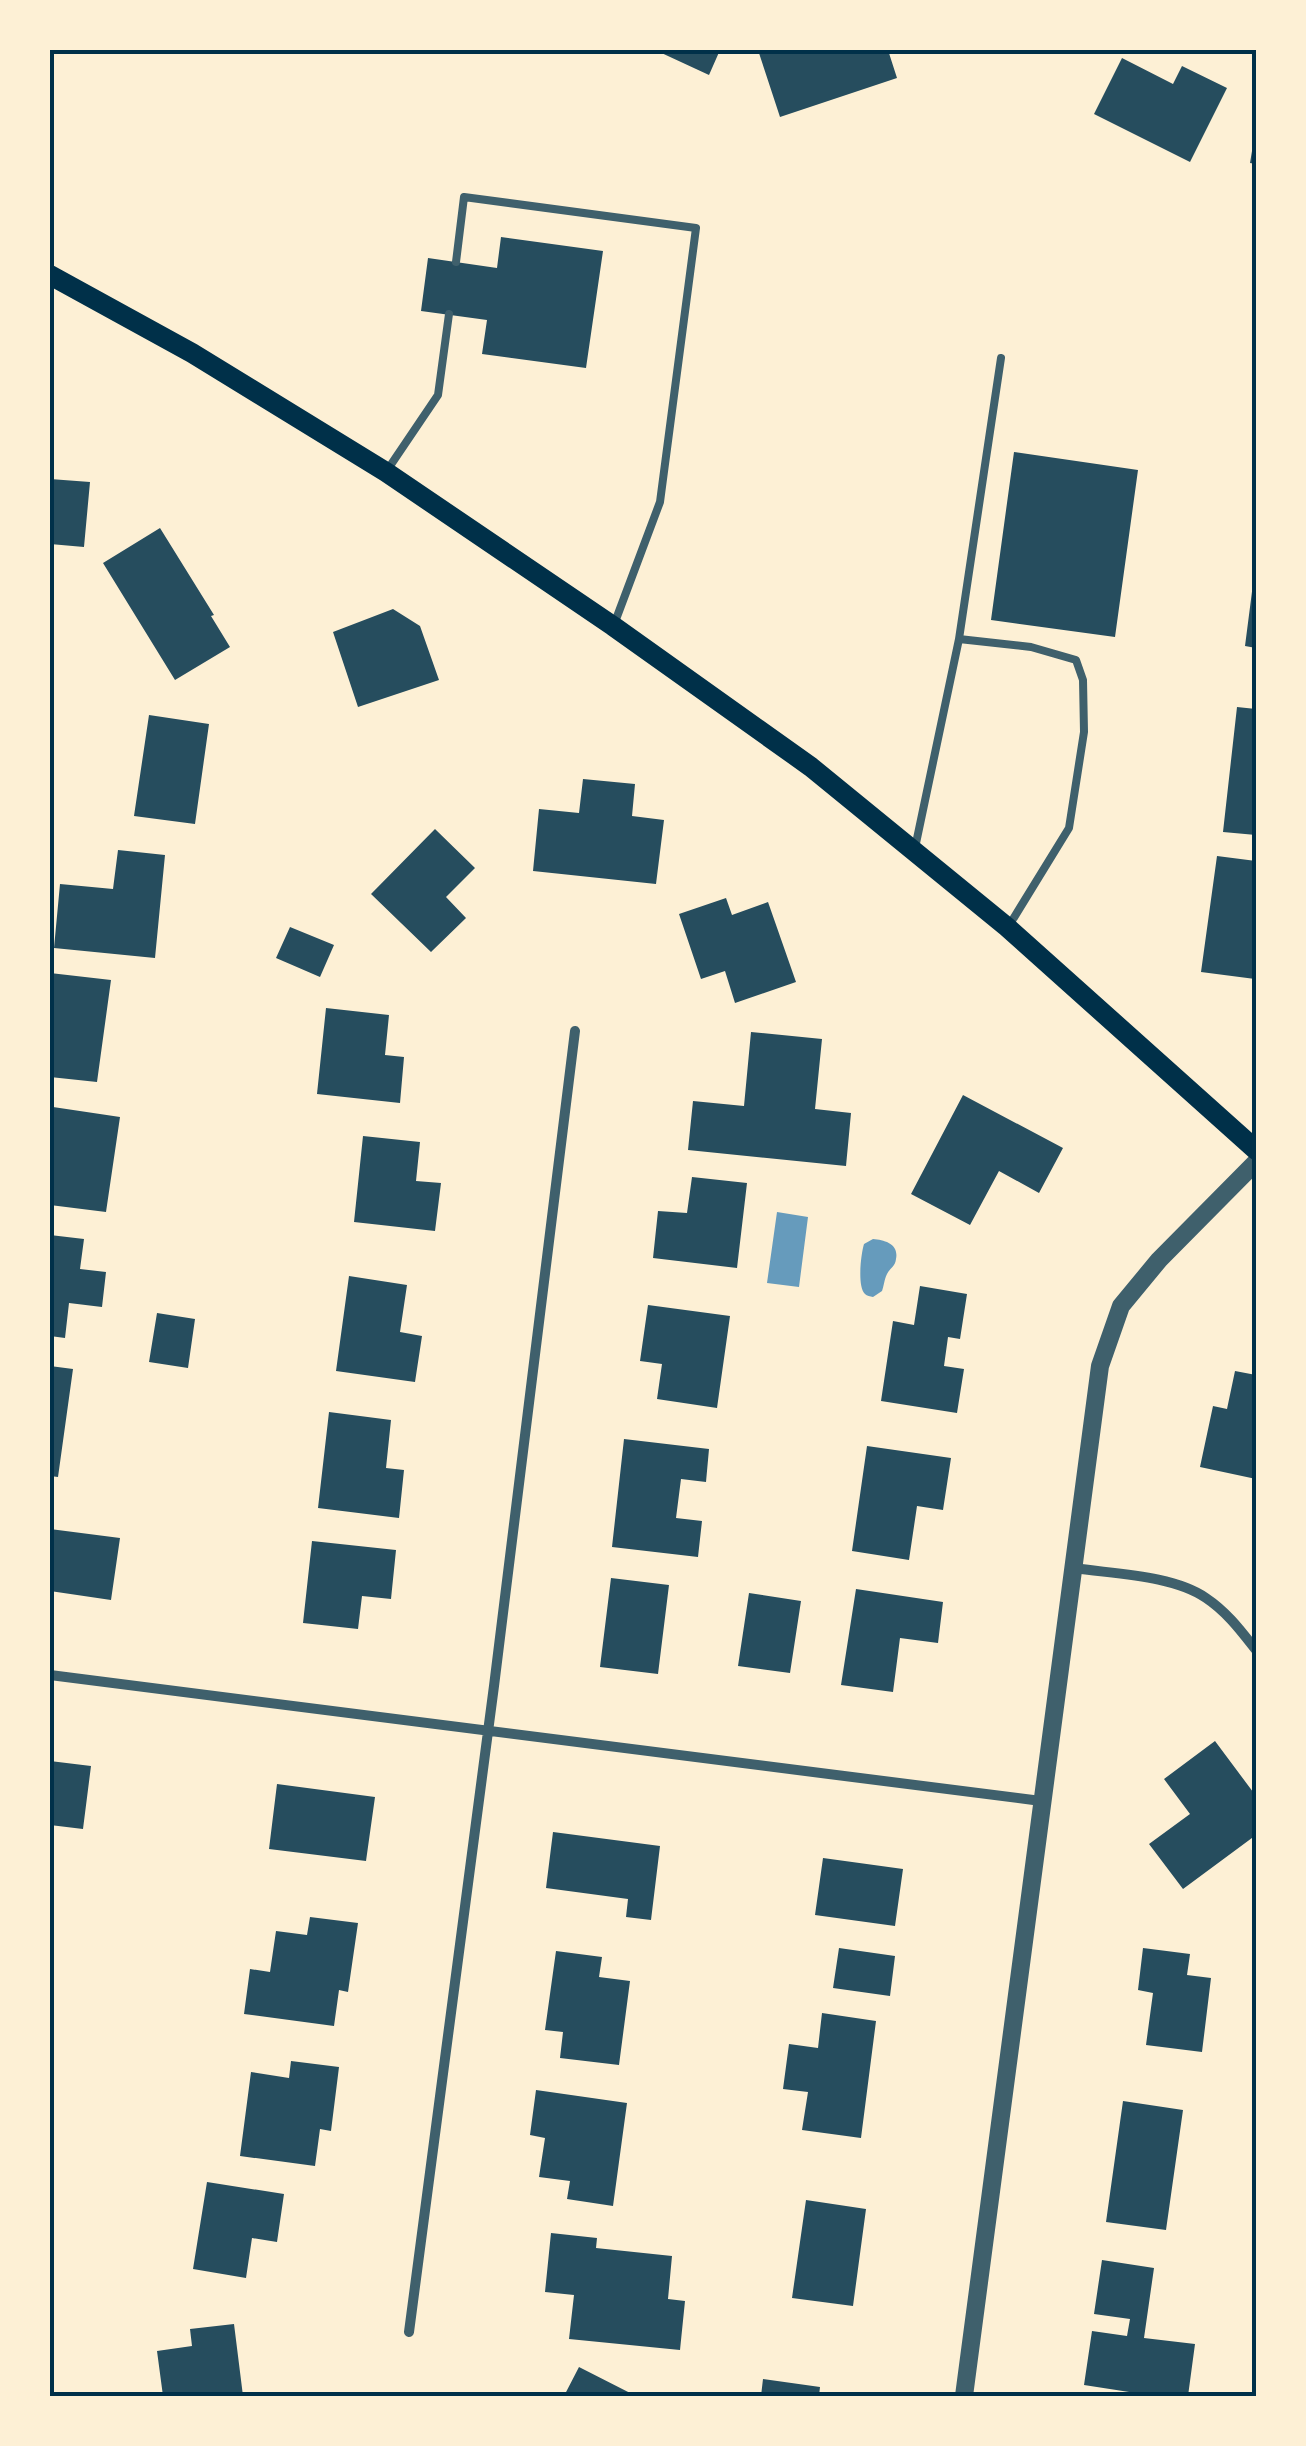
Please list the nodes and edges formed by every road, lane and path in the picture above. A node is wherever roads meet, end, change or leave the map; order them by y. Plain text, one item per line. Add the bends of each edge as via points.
1 (456, 262) dead end
2 (50, 275) edge
3 (449, 314) dead end
4 (1001, 358) dead end
5 (386, 472) junction
6 (613, 626) junction
7 (960, 638) junction
8 (914, 851) junction
9 (1007, 928) junction
10 (575, 1030) dead end
11 (1256, 1150) edge
12 (1256, 1162) edge
13 (1074, 1568) junction
14 (1256, 1650) edge
15 (50, 1675) edge
16 (488, 1730) junction
17 (1041, 1801) junction
18 (410, 2332) dead end
19 (964, 2396) edge

1 - 6 lane via 464,197 696,228 660,502
2 - 5 main road
3 - 5 lane via 438,394
4 - 7 lane
5 - 6 main road
6 - 8 main road via 810,767
7 - 8 lane
7 - 9 lane via 1076,660 1084,680 1084,732 1069,828
8 - 9 main road
9 - 11 main road
10 - 16 street
12 - 13 street via 1122,1306 1100,1366
13 - 14 street via 1204,1596
13 - 17 street
15 - 16 street
16 - 17 street
16 - 18 street
17 - 19 street

